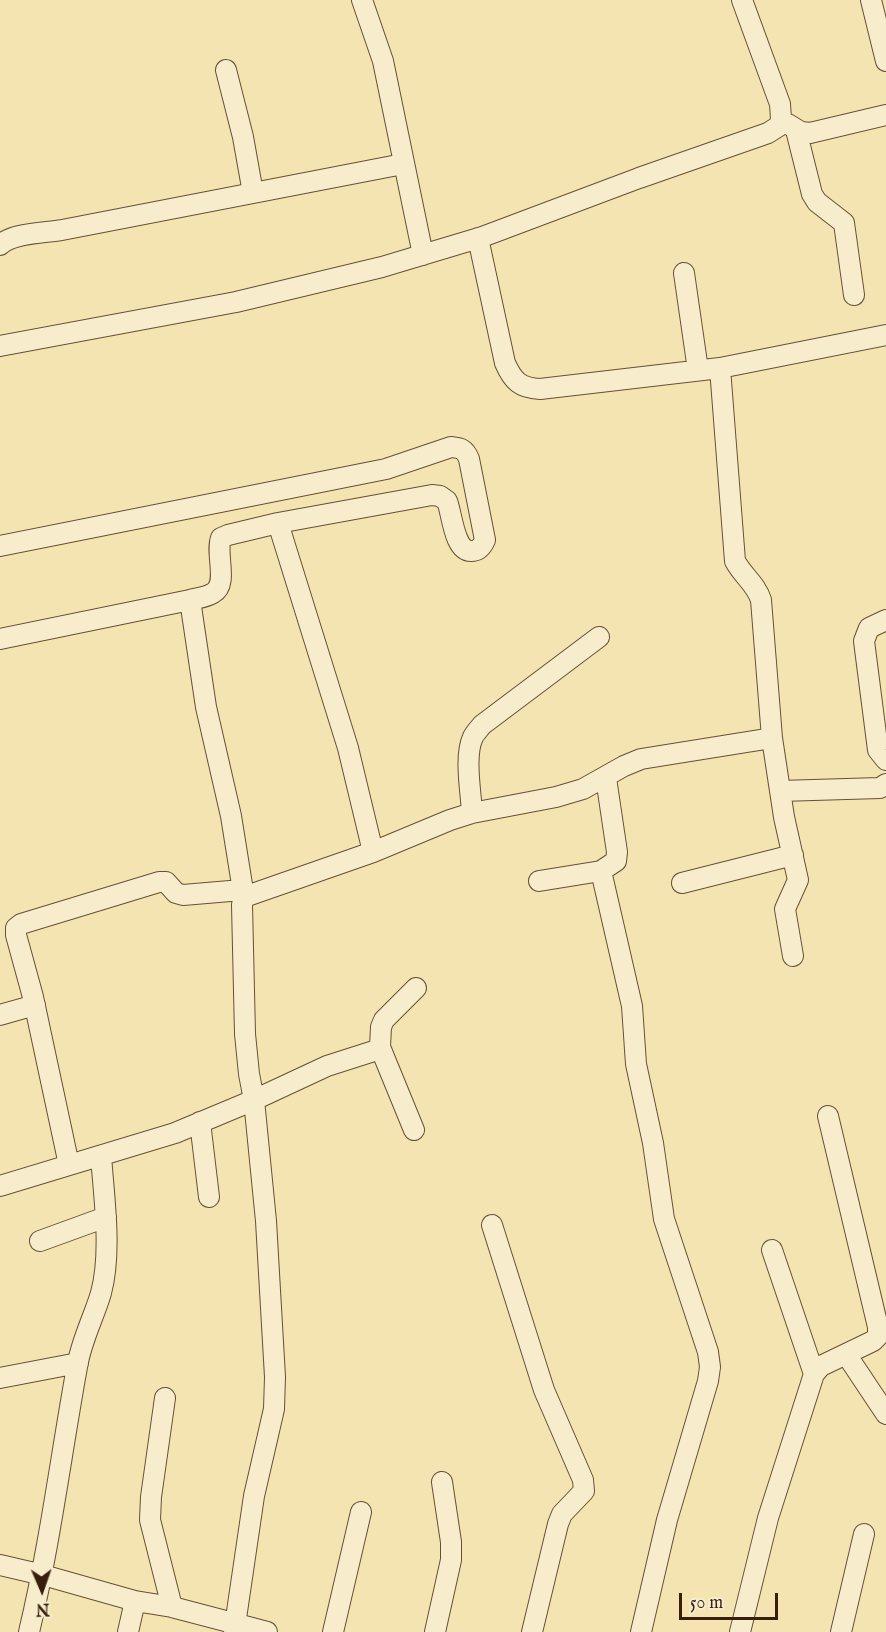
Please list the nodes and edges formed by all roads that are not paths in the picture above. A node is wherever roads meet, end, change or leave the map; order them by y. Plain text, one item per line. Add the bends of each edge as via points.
1 (362, 0) edge
2 (742, 0) edge
3 (871, 0) edge
4 (886, 61) edge
5 (226, 70) dead end
6 (886, 115) edge
7 (788, 124) junction
8 (404, 164) junction
9 (253, 193) junction
10 (478, 238) junction
11 (0, 244) edge
12 (423, 255) junction
13 (684, 273) dead end
14 (854, 295) dead end
15 (886, 335) edge
16 (0, 346) edge
17 (720, 368) junction
18 (698, 370) junction
19 (278, 523) junction
20 (0, 546) edge
21 (190, 600) junction
22 (886, 620) edge
23 (599, 637) dead end
24 (0, 639) edge
25 (772, 738) junction
26 (886, 759) edge
27 (606, 778) junction
28 (886, 784) edge
29 (780, 791) junction
30 (472, 813) junction
31 (373, 852) junction
32 (793, 855) junction
33 (601, 871) junction
34 (539, 881) dead end
35 (682, 883) dead end
36 (243, 894) junction
37 (793, 956) dead end
38 (416, 988) dead end
39 (35, 1005) junction
40 (0, 1015) edge
41 (380, 1047) junction
42 (254, 1100) junction
43 (828, 1116) dead end
44 (200, 1122) junction
45 (414, 1130) dead end
46 (100, 1156) junction
47 (69, 1165) junction
48 (0, 1186) edge
49 (209, 1197) dead end
50 (106, 1216) junction
51 (492, 1225) dead end
52 (40, 1241) dead end
53 (772, 1250) dead end
54 (846, 1354) junction
55 (78, 1363) junction
56 (814, 1374) junction
57 (0, 1378) edge
58 (165, 1398) dead end
59 (886, 1414) edge
60 (442, 1482) dead end
61 (361, 1512) dead end
62 (864, 1534) dead end
63 (0, 1565) edge
64 (43, 1575) junction
65 (135, 1601) junction
66 (172, 1607) junction
67 (235, 1628) edge
68 (29, 1632) edge
69 (128, 1632) edge
70 (267, 1632) edge
71 (333, 1632) edge
72 (435, 1632) edge
73 (532, 1632) edge
74 (641, 1632) edge
75 (740, 1632) edge
76 (841, 1632) edge

1 - 8 street via 383,61
2 - 7 street
3 - 4 street
5 - 9 street
6 - 7 street via 810,133
7 - 10 street
7 - 14 street via 812,194 844,223
8 - 9 street
8 - 12 street
9 - 11 street via 14,237
10 - 12 street
10 - 18 street via 505,363 519,385 540,389
12 - 16 street via 236,302
13 - 18 street
15 - 17 street
17 - 18 street
17 - 25 street via 735,561 762,600
19 - 20 street via 432,495 447,501 461,547 474,551 485,540 467,452 451,447 386,468
19 - 21 street via 221,538 219,588
19 - 31 street via 348,748
21 - 24 street
21 - 36 street via 206,707 231,816
22 - 26 street via 869,628 864,641 878,750
23 - 30 street via 482,725 474,736 470,768
25 - 27 street via 641,759
25 - 29 street
27 - 30 street via 556,797
27 - 33 street via 617,852 616,861
28 - 29 street via 880,788
29 - 32 street
30 - 31 street
31 - 36 street
32 - 35 street
32 - 37 street via 798,880 786,909
33 - 34 street
33 - 74 street via 632,1006 636,1064 664,1219 710,1367 667,1520
36 - 39 street via 183,895 166,882 159,882 21,924 16,935
36 - 42 street via 245,1034
38 - 41 street via 384,1020
39 - 40 street
39 - 47 street
41 - 42 street via 327,1066
41 - 45 street
42 - 44 street
42 - 67 street via 266,1221 274,1409 254,1496
43 - 54 street via 878,1327 878,1336 873,1341
44 - 46 street
44 - 49 street
46 - 47 street
46 - 50 street
47 - 48 street
50 - 52 street
50 - 55 street via 101,1291
51 - 73 street via 544,1390 583,1480 584,1491 558,1524
53 - 56 street
54 - 56 street via 821,1365
54 - 59 street
55 - 57 street
55 - 64 street
56 - 75 street via 768,1518
58 - 66 street via 150,1520
60 - 72 street via 451,1560
61 - 71 street
62 - 76 street
63 - 64 street
64 - 65 street
64 - 68 street
65 - 66 street
65 - 69 street
66 - 67 street
67 - 70 street

